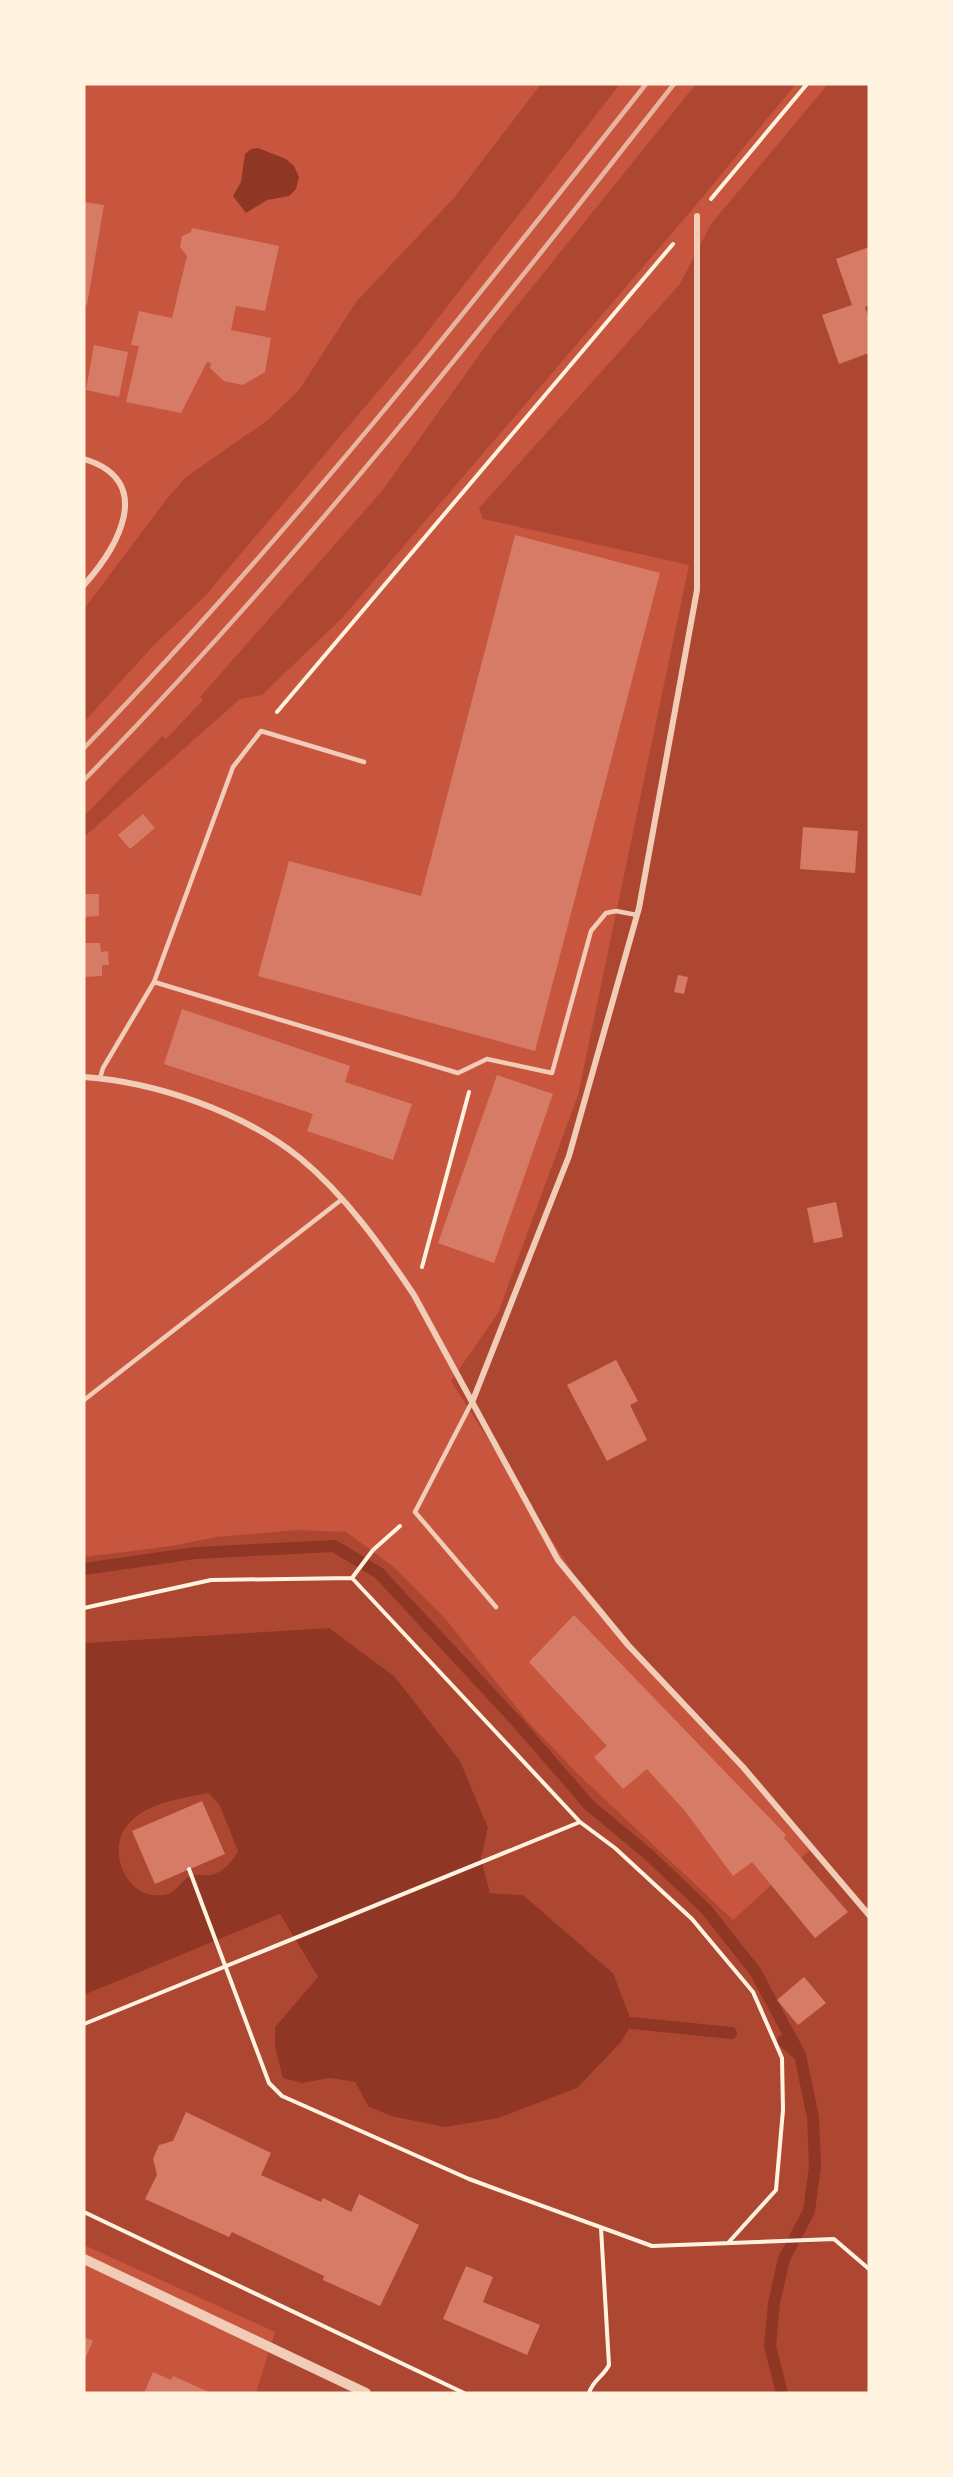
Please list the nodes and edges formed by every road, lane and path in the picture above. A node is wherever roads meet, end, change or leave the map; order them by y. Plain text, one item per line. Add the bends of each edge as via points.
1 (807, 84) edge
2 (697, 216) junction
3 (84, 459) edge
4 (84, 585) edge
5 (261, 731) junction
6 (364, 762) dead end
7 (637, 915) junction
8 (154, 982) junction
9 (476, 1065) junction
10 (84, 1077) edge
11 (100, 1078) junction
12 (340, 1200) junction
13 (414, 1295) junction
14 (84, 1400) edge
15 (473, 1400) junction
16 (415, 1512) junction
17 (352, 1578) junction
18 (496, 1607) dead end
19 (84, 1608) edge
20 (580, 1822) junction
21 (189, 1869) dead end
22 (869, 1915) edge
23 (227, 1967) junction
24 (84, 2024) edge
25 (84, 2212) edge
26 (601, 2228) junction
27 (727, 2244) junction
28 (84, 2259) edge
29 (869, 2269) edge
30 (366, 2393) edge
31 (464, 2393) edge
32 (589, 2393) edge

1 - 2 path
2 - 5 path
2 - 7 street via 697,590
3 - 4 street via 98,463 118,481 126,505 121,533
5 - 6 lane
5 - 8 lane via 233,768
7 - 9 lane via 606,913 591,931 552,1073 488,1059
7 - 15 street via 569,1156
8 - 9 lane via 458,1073
8 - 11 lane
9 - 13 path
10 - 11 street
11 - 12 street via 174,1094 271,1138 300,1159
12 - 13 street via 391,1259
12 - 14 lane
13 - 15 street
15 - 16 lane
15 - 22 street via 558,1560 583,1593 743,1767
16 - 17 path via 373,1550
16 - 18 lane
17 - 19 path via 211,1580
17 - 20 path
20 - 23 path
20 - 27 path via 615,1848 692,1919 753,1992 782,2058 783,2110 776,2190
21 - 23 path
23 - 24 path
23 - 26 path via 269,2083 282,2096 469,2179
25 - 31 path
26 - 27 path via 652,2246
26 - 32 path via 609,2365 593,2381
27 - 29 path via 834,2239
28 - 30 street

